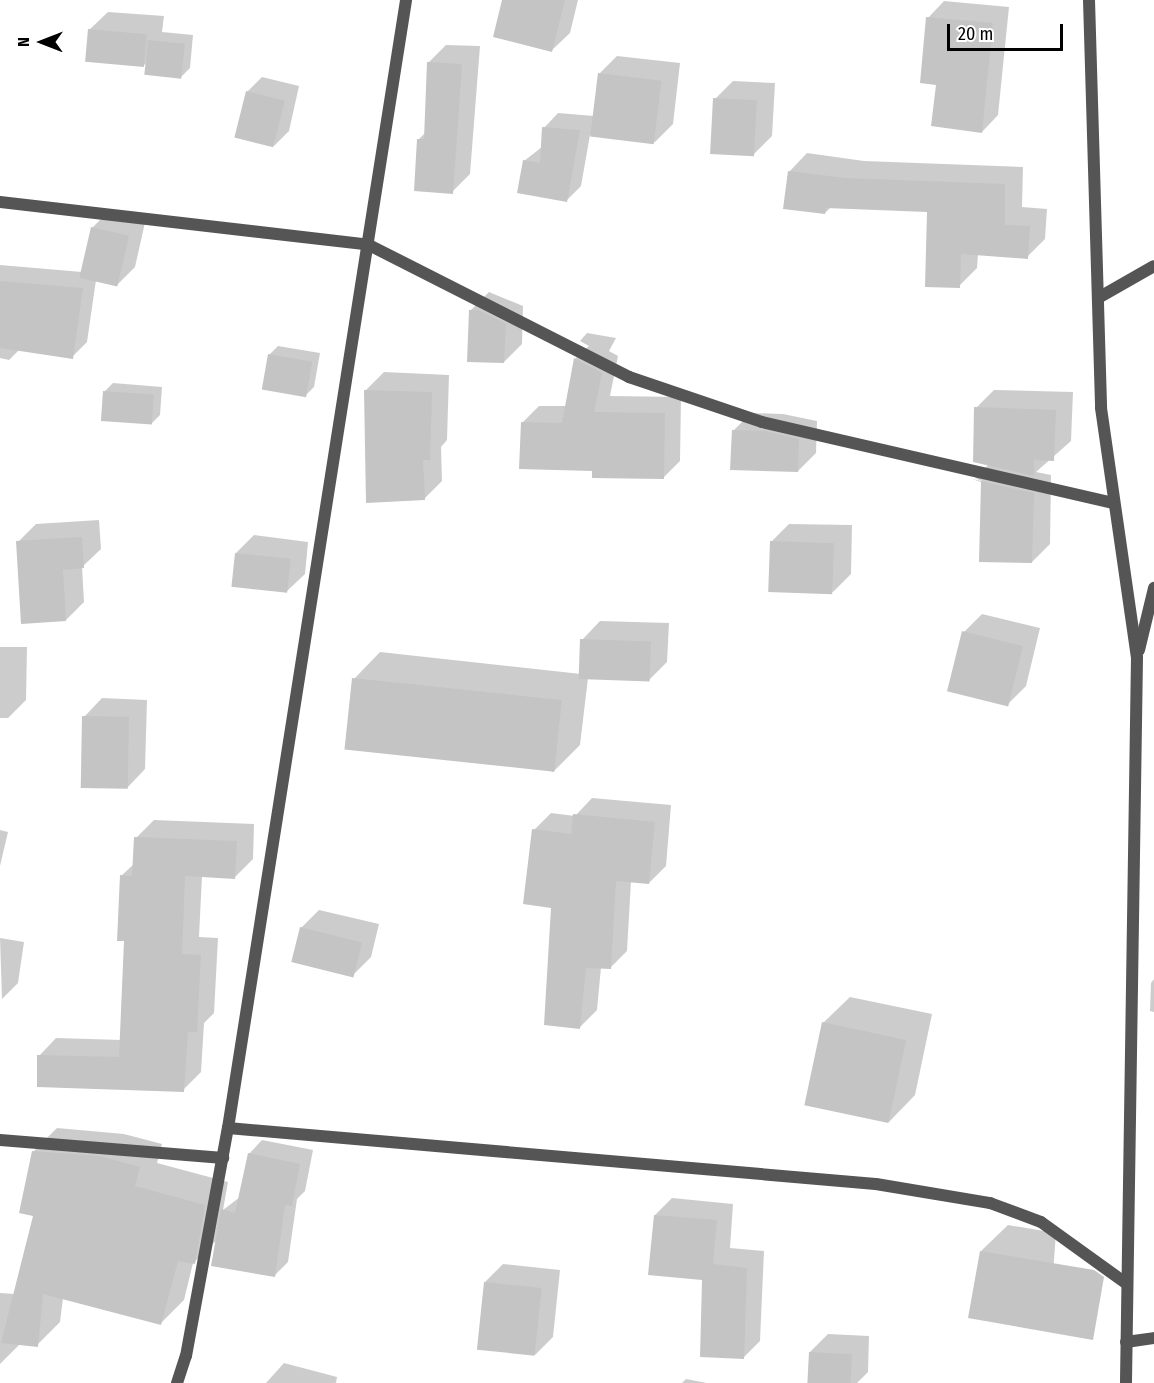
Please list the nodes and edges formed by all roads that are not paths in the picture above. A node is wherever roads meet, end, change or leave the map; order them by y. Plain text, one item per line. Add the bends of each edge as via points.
1 (406, 0) edge
2 (1089, 0) edge
3 (0, 202) edge
4 (369, 245) junction
5 (1154, 266) edge
6 (1098, 298) junction
7 (1114, 503) junction
8 (1154, 588) edge
9 (1137, 657) junction
10 (228, 1128) junction
11 (0, 1140) edge
12 (223, 1158) junction
13 (1127, 1284) junction
14 (1154, 1338) edge
15 (1126, 1342) junction
16 (177, 1383) edge
17 (1126, 1383) edge

1 - 4 street
2 - 6 street
3 - 4 street
4 - 7 street via 640,380 762,422
4 - 10 street
5 - 6 street
6 - 7 street via 1101,408
7 - 9 street
8 - 9 street
9 - 13 street
10 - 12 street
10 - 13 street via 864,1183 990,1203 1041,1222
11 - 12 street
12 - 16 street via 186,1356
13 - 15 street
14 - 15 street
15 - 17 street

